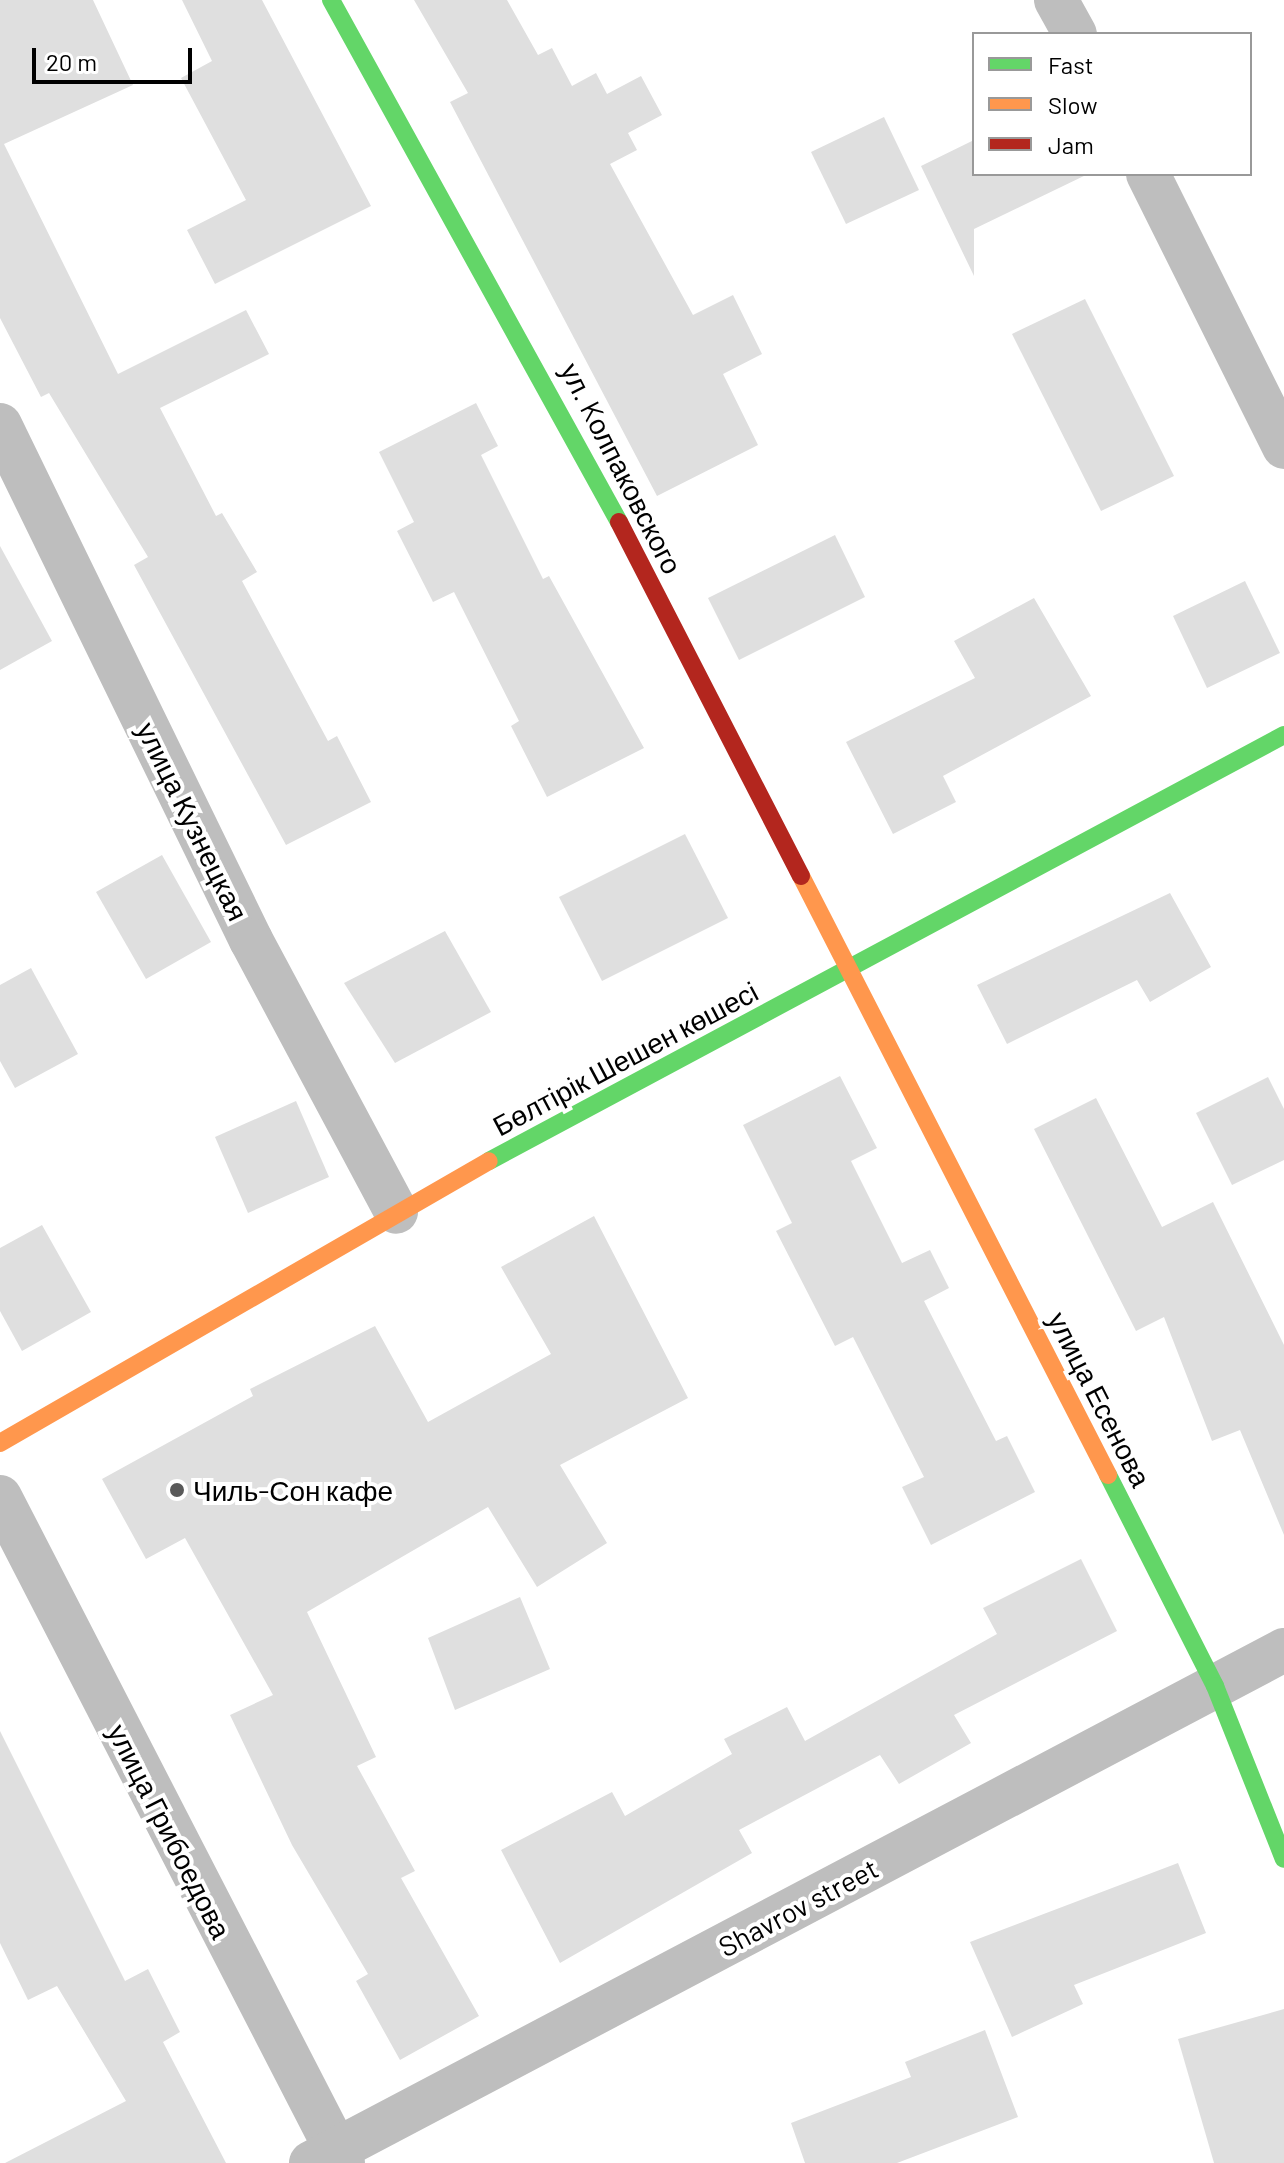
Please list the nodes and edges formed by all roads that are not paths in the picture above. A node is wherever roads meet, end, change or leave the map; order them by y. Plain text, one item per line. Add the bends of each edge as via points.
1 (331, 0) edge
2 (1056, 0) edge
3 (1074, 32) edge
4 (1149, 176) edge
5 (0, 425) edge
6 (1284, 447) edge
7 (1284, 735) edge
8 (849, 971) junction
9 (396, 1212) junction
10 (0, 1443) edge
11 (0, 1497) edge
12 (1284, 1650) edge
13 (1215, 1686) junction
14 (1284, 1859) edge
15 (330, 2159) edge

1 - 8 street, ул. Kолпаковского via 544,376
2 - 3 street
4 - 6 street
5 - 9 street, улица Кузнецкая via 251,940
7 - 8 street, Бөлтірік Шешен көшесі
8 - 9 street, Бөлтірік Шешен көшесі
8 - 13 street, улица Есенова
9 - 10 street, Бөлтірік Шешен көшесі
11 - 15 street, улица Грибоедова
12 - 13 street, Shavrov street
13 - 14 street, улица Есенова
13 - 15 street, Shavrov street

